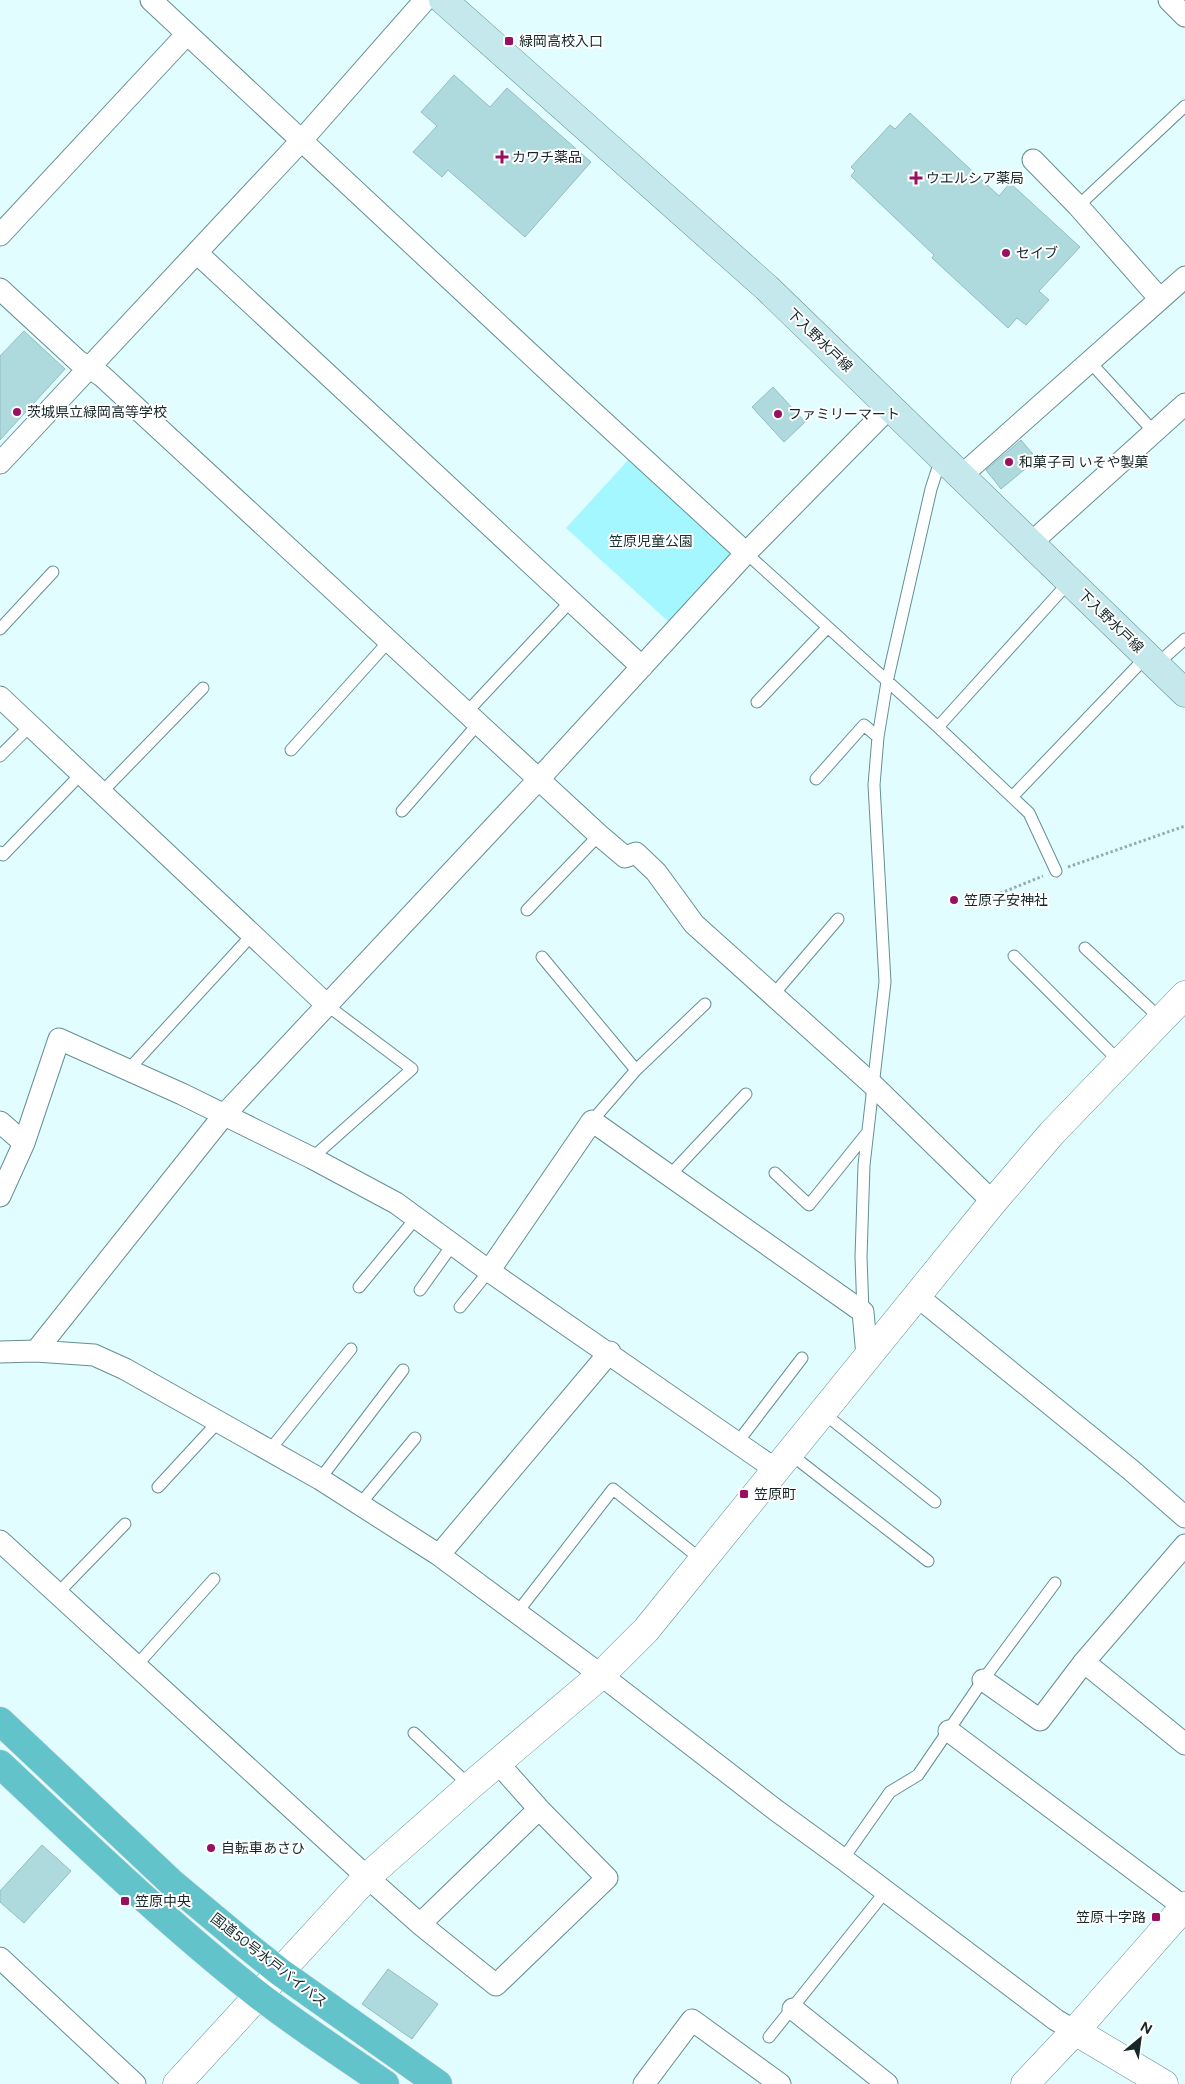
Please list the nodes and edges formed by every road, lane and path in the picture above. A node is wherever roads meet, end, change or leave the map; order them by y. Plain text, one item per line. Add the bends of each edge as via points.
1 (150, 0) edge
2 (425, 0) edge
3 (443, 0) edge
4 (1169, 0) edge
5 (1185, 16) edge
6 (187, 34) junction
7 (1185, 106) edge
8 (301, 141) junction
9 (1033, 160) dead end
10 (1078, 206) junction
11 (0, 235) edge
12 (197, 253) junction
13 (1185, 277) edge
14 (0, 289) edge
15 (1160, 299) junction
16 (1090, 362) junction
17 (89, 368) junction
18 (1185, 404) edge
19 (890, 407) junction
20 (1154, 432) junction
21 (941, 457) junction
22 (0, 462) edge
23 (961, 476) junction
24 (1031, 543) junction
25 (746, 553) junction
26 (53, 572) dead end
27 (1070, 581) junction
28 (571, 601) junction
29 (826, 628) junction
30 (0, 629) edge
31 (1185, 638) edge
32 (389, 641) junction
33 (1152, 661) junction
34 (642, 667) junction
35 (887, 682) junction
36 (203, 688) dead end
37 (1185, 693) edge
38 (0, 697) edge
39 (757, 702) dead end
40 (472, 718) junction
41 (30, 726) junction
42 (938, 727) junction
43 (878, 737) junction
44 (291, 750) dead end
45 (0, 756) edge
46 (81, 774) junction
47 (816, 779) dead end
48 (538, 780) junction
49 (101, 793) junction
50 (1012, 797) junction
51 (402, 811) dead end
52 (1185, 826) edge
53 (599, 835) junction
54 (0, 852) edge
55 (1056, 871) junction
56 (991, 897) dead end
57 (527, 910) dead end
58 (838, 919) dead end
59 (252, 935) junction
60 (1085, 948) dead end
61 (1014, 956) dead end
62 (542, 957) dead end
63 (773, 994) junction
64 (1185, 995) edge
65 (706, 1004) dead end
66 (328, 1006) junction
67 (1162, 1020) junction
68 (1121, 1063) junction
69 (128, 1069) junction
70 (636, 1070) junction
71 (872, 1085) junction
72 (746, 1094) dead end
73 (224, 1115) junction
74 (592, 1120) junction
75 (0, 1122) edge
76 (867, 1133) junction
77 (24, 1143) junction
78 (312, 1158) junction
79 (775, 1173) dead end
80 (670, 1176) junction
81 (0, 1196) edge
82 (993, 1202) junction
83 (416, 1218) junction
84 (453, 1244) junction
85 (489, 1270) junction
86 (359, 1287) dead end
87 (420, 1290) dead end
88 (917, 1296) junction
89 (460, 1307) dead end
90 (863, 1312) junction
91 (351, 1349) dead end
92 (36, 1350) junction
93 (610, 1352) junction
94 (3, 1355) edge
95 (867, 1356) junction
96 (802, 1358) dead end
97 (403, 1370) dead end
98 (822, 1412) junction
99 (218, 1422) junction
100 (416, 1438) dead end
101 (736, 1443) junction
102 (268, 1451) junction
103 (782, 1461) junction
104 (320, 1479) junction
105 (158, 1486) dead end
106 (935, 1502) dead end
107 (361, 1503) junction
108 (1185, 1518) edge
109 (125, 1524) dead end
110 (0, 1541) edge
111 (1185, 1546) edge
112 (439, 1555) junction
113 (702, 1561) junction
114 (928, 1561) dead end
115 (214, 1579) dead end
116 (1055, 1583) dead end
117 (57, 1594) junction
118 (516, 1614) junction
119 (1084, 1662) junction
120 (136, 1666) junction
121 (601, 1675) junction
122 (983, 1680) junction
123 (0, 1721) edge
124 (949, 1731) junction
125 (414, 1732) dead end
126 (1185, 1744) edge
127 (498, 1763) junction
128 (0, 1764) edge
129 (470, 1786) junction
130 (539, 1810) junction
131 (843, 1859) junction
132 (367, 1878) junction
133 (885, 1892) junction
134 (1184, 1907) edge
135 (420, 1924) junction
136 (0, 1958) edge
137 (280, 1972) junction
138 (259, 1995) junction
139 (793, 2009) junction
140 (1075, 2031) junction
141 (769, 2037) dead end
142 (135, 2084) edge
143 (177, 2084) edge
144 (384, 2084) edge
145 (438, 2084) edge
146 (644, 2084) edge
147 (780, 2084) edge
148 (887, 2084) edge
149 (1025, 2084) edge
150 (1164, 2084) edge

1 - 6 street
2 - 8 street
3 - 19 main road, 下入野水戸線 via 767,288
4 - 5 street
6 - 8 street
6 - 11 street
7 - 10 lane
8 - 12 street
8 - 25 street
9 - 10 street
10 - 15 street
12 - 17 street
12 - 28 street
13 - 15 street
14 - 17 street
15 - 16 street
16 - 20 lane
16 - 23 street
17 - 22 street
17 - 32 street via 102,376
18 - 20 street
19 - 21 main road, 下入野水戸線
19 - 25 street
20 - 24 street
21 - 23 main road, 下入野水戸線
21 - 35 lane
23 - 24 main road, 下入野水戸線
24 - 27 main road, 下入野水戸線
25 - 29 lane
25 - 34 street
26 - 30 lane
27 - 33 main road, 下入野水戸線
27 - 42 lane
28 - 34 street
28 - 40 lane
29 - 35 lane
29 - 39 lane
31 - 33 lane
32 - 40 street
32 - 44 lane
33 - 37 main road, 下入野水戸線
33 - 50 lane
34 - 48 street
35 - 42 lane
35 - 43 lane
36 - 49 lane
38 - 41 street
40 - 48 street
40 - 51 lane
41 - 45 lane
41 - 46 street
42 - 50 lane
43 - 47 lane via 864,725
43 - 71 lane via 874,785 885,982
46 - 49 street
46 - 54 lane via 3,855
48 - 53 street
48 - 66 street
49 - 59 street
50 - 55 lane via 1029,813
52 - 55 path
53 - 57 lane
53 - 63 street via 625,857 636,853 656,872 694,924
55 - 56 path
58 - 63 lane
59 - 66 street
59 - 69 lane
60 - 67 lane
61 - 68 lane
62 - 70 lane
63 - 71 street
64 - 67 street
65 - 70 lane
66 - 73 street
66 - 78 lane via 412,1068
67 - 68 street
68 - 82 street via 1052,1134
69 - 73 street
69 - 77 street via 59,1039
70 - 74 lane
71 - 76 lane
71 - 82 street
72 - 80 lane
73 - 78 street
73 - 92 street
74 - 80 street
74 - 85 street
75 - 77 street
76 - 79 lane via 809,1205
76 - 90 lane via 861,1257
77 - 81 street
78 - 83 street via 396,1203
80 - 90 street
82 - 88 street
83 - 84 street
83 - 86 lane
84 - 85 street
84 - 87 lane
85 - 89 lane
85 - 93 street
88 - 95 street
88 - 108 street via 1131,1470
90 - 95 street
91 - 102 lane
92 - 94 street
92 - 99 street via 94,1355
93 - 101 street
93 - 112 street
95 - 98 street
96 - 101 lane
97 - 104 lane
98 - 103 street
98 - 106 lane
99 - 102 street
99 - 105 lane
100 - 107 lane
101 - 103 street
102 - 104 street
103 - 113 street
103 - 114 lane
104 - 107 street
107 - 112 street
109 - 117 lane
110 - 117 street
111 - 119 street
112 - 118 street
113 - 118 lane via 612,1488
113 - 121 street via 646,1630
115 - 120 lane
116 - 122 lane
117 - 120 street
118 - 121 street
119 - 122 street via 1040,1720
119 - 126 street
120 - 132 street
121 - 127 street
121 - 131 street
122 - 124 lane
123 - 137 highway, 国道50号水戸バイパス via 172,1883
124 - 131 lane via 918,1775 890,1792
124 - 134 street
125 - 129 lane
127 - 129 street
127 - 130 street
128 - 138 highway via 151,1906
129 - 132 street
130 - 135 street
130 - 135 street via 607,1878 538,1945 496,1985
131 - 133 street
132 - 135 street
132 - 137 street
133 - 139 lane
133 - 140 street
134 - 140 street
136 - 142 street
137 - 138 street
137 - 145 highway, 国道50号水戸バイパス
138 - 143 street
138 - 144 highway
139 - 141 lane
139 - 148 street
140 - 149 street
140 - 150 street
146 - 147 street via 692,2020

